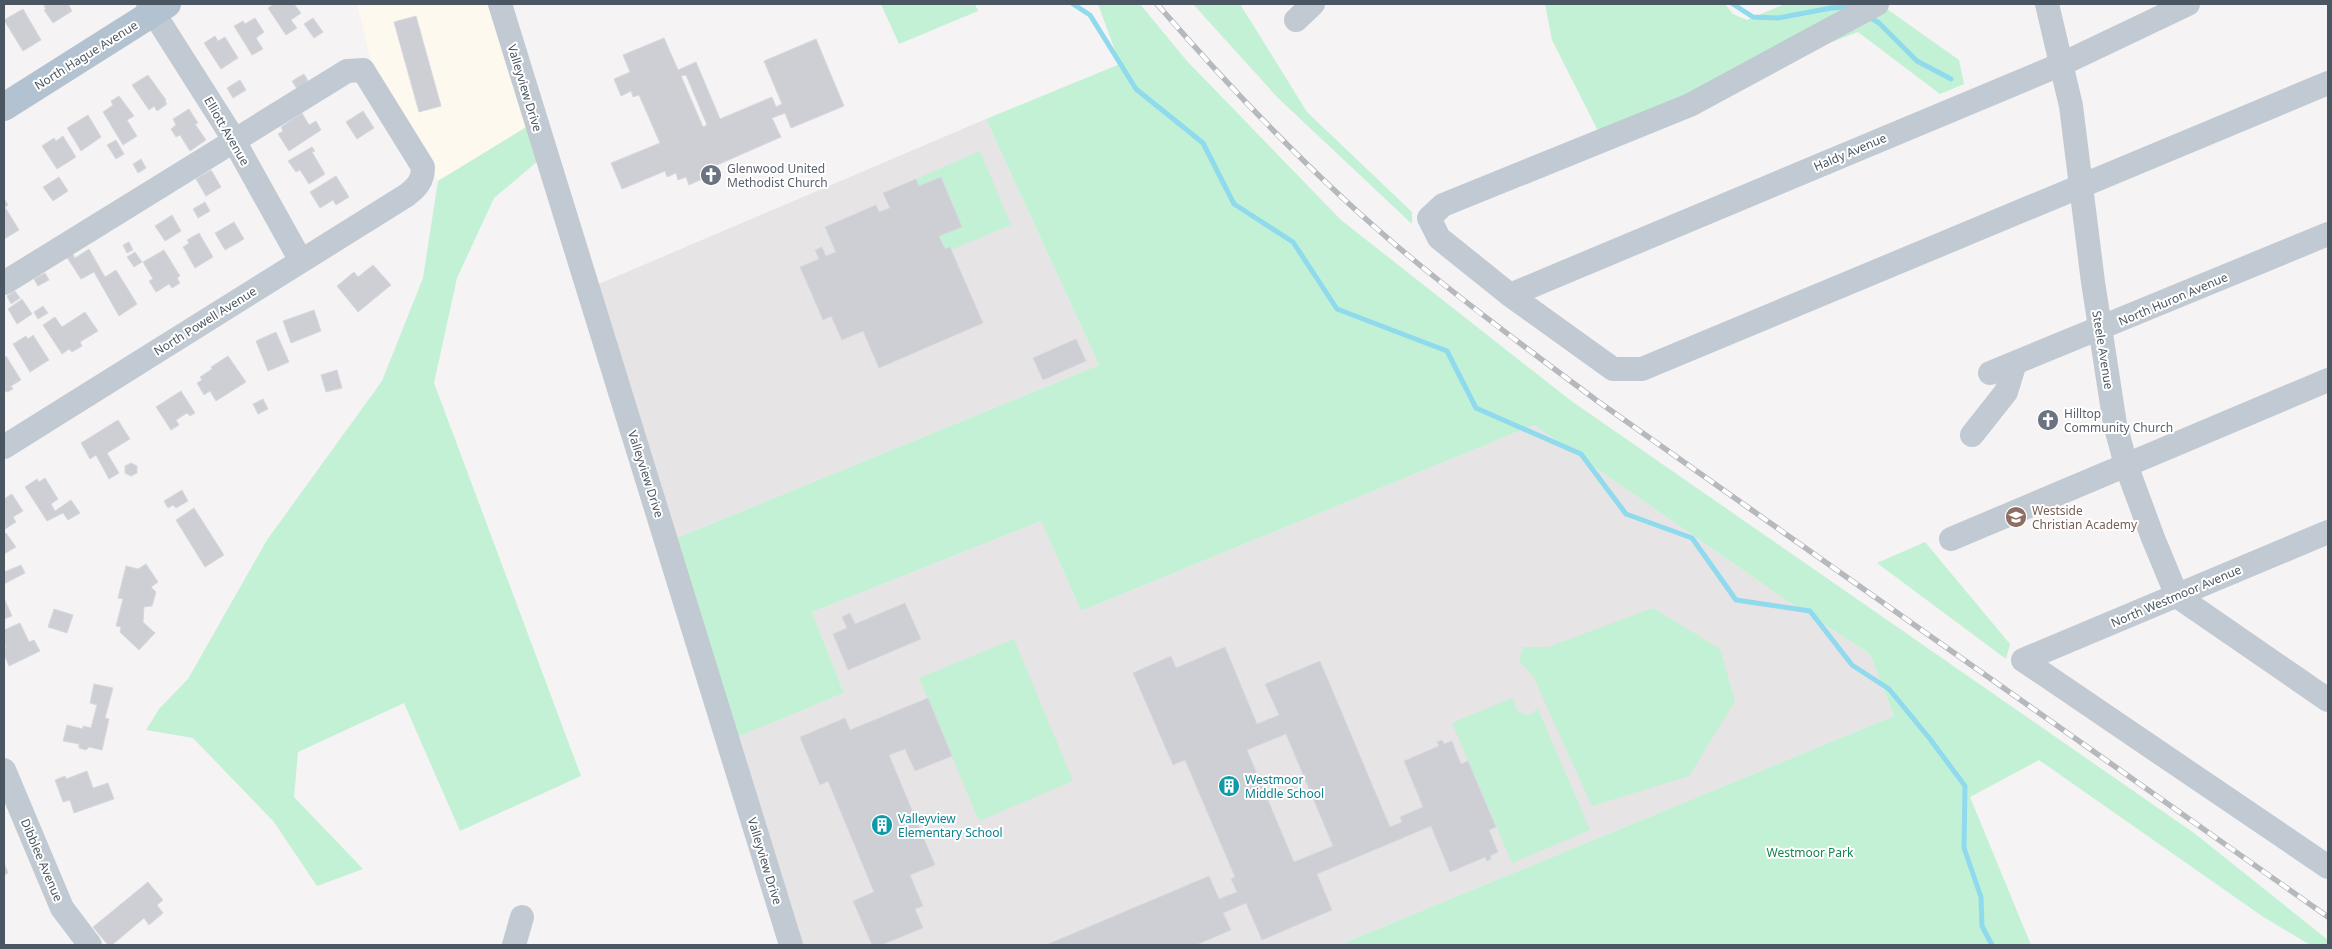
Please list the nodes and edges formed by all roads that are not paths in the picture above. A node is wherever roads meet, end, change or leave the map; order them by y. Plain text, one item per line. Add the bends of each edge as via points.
1 (500, 4) edge
2 (1313, 4) edge
3 (2047, 4) edge
4 (2188, 4) edge
5 (156, 7) edge
6 (1868, 9) edge
7 (1296, 20) dead end
8 (2062, 64) junction
9 (2328, 83) edge
10 (4, 107) edge
11 (234, 141) junction
12 (2081, 187) junction
13 (2328, 234) edge
14 (301, 261) junction
15 (4, 283) edge
16 (1510, 295) junction
17 (2100, 330) junction
18 (2015, 363) junction
19 (1990, 373) dead end
20 (2328, 380) edge
21 (1972, 436) dead end
22 (4, 446) edge
23 (2126, 465) junction
24 (2328, 532) edge
25 (1952, 539) dead end
26 (2177, 596) junction
27 (2318, 681) edge
28 (2328, 700) edge
29 (4, 770) edge
30 (2328, 867) edge
31 (522, 917) dead end
32 (90, 945) edge
33 (514, 945) edge
34 (792, 945) edge

1 - 34 street, Valleyview Drive
2 - 7 street
3 - 8 street, Steele Avenue
4 - 8 street, Haldy Avenue
5 - 10 main road, North Hague Avenue
5 - 11 street, Elliott Avenue
6 - 16 street via 1690,105 1443,205 1429,218 1439,238
8 - 12 street, Steele Avenue
8 - 16 street, Haldy Avenue
9 - 12 street
11 - 14 street, Elliott Avenue
11 - 14 street, North Powell Avenue via 347,71 362,70 423,167 423,178 407,195
11 - 15 street
12 - 16 street via 1642,369 1613,369
12 - 17 street, Steele Avenue
13 - 17 street, North Huron Avenue
14 - 22 street, North Powell Avenue
17 - 18 street, North Huron Avenue
17 - 23 street, Steele Avenue via 2115,424
18 - 19 street, North Huron Avenue
18 - 21 street via 2006,392
20 - 23 street
23 - 25 street
23 - 26 street, Steele Avenue
24 - 26 street, North Westmoor Avenue
26 - 27 street
26 - 30 street, North Westmoor Avenue via 2023,660
27 - 28 street
29 - 32 street, Dibblee Avenue via 62,908
31 - 33 street

